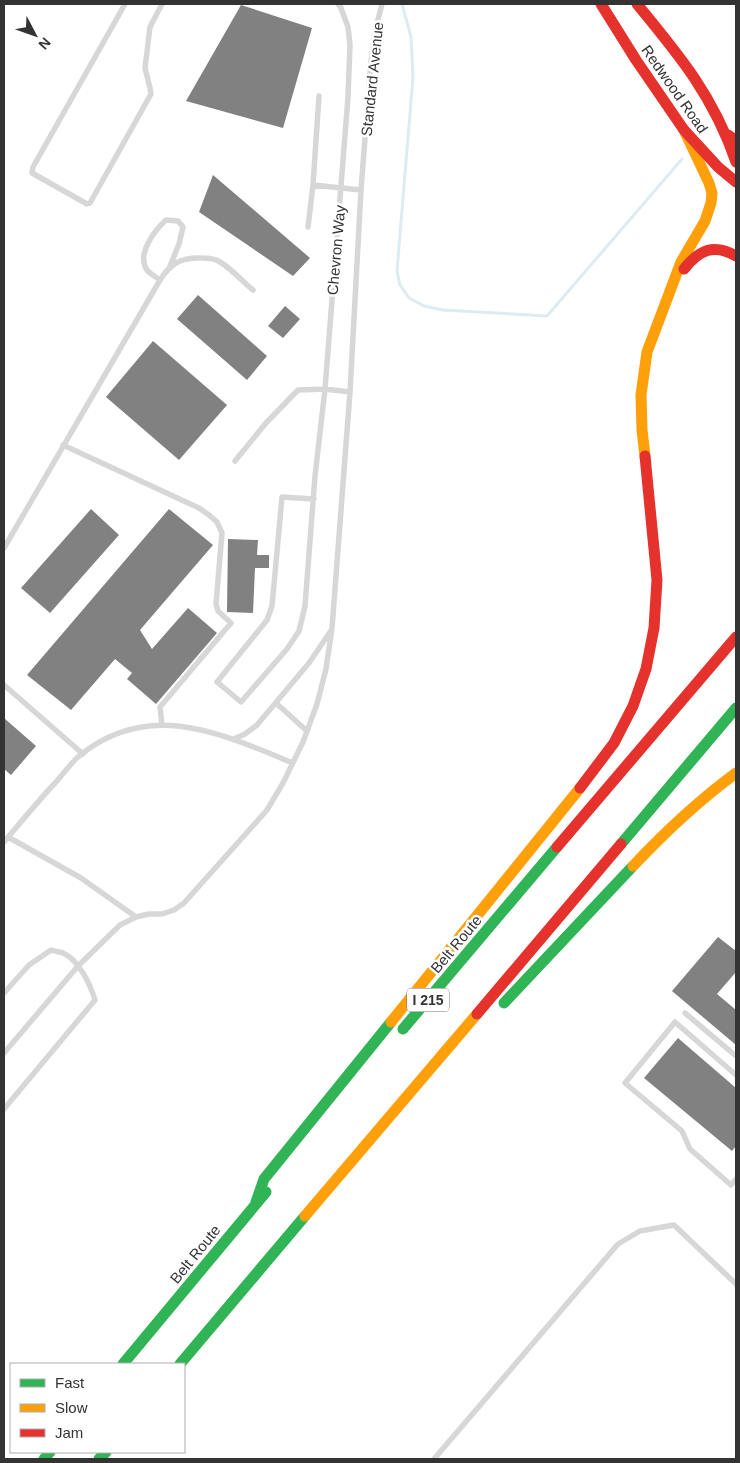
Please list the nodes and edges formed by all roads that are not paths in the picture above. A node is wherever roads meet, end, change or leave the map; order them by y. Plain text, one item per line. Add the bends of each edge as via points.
1 (125, 4) edge
2 (162, 4) edge
3 (338, 4) edge
4 (382, 4) edge
5 (601, 4) edge
6 (637, 4) edge
7 (319, 96) dead end
8 (684, 130) junction
9 (732, 138) edge
10 (736, 162) edge
11 (736, 182) edge
12 (314, 185) junction
13 (341, 188) junction
14 (361, 190) junction
15 (308, 227) dead end
16 (736, 256) edge
17 (169, 268) junction
18 (160, 280) junction
19 (254, 290) dead end
20 (669, 293) junction
21 (325, 388) junction
22 (350, 392) junction
23 (63, 446) junction
24 (235, 461) dead end
25 (314, 499) junction
26 (4, 548) edge
27 (332, 628) junction
28 (736, 637) edge
29 (4, 685) edge
30 (276, 703) junction
31 (736, 708) edge
32 (162, 725) junction
33 (307, 731) junction
34 (234, 739) junction
35 (83, 754) junction
36 (293, 763) junction
37 (736, 773) edge
38 (6, 839) edge
39 (136, 917) junction
40 (78, 966) junction
41 (4, 993) edge
42 (499, 1008) dead end
43 (686, 1013) dead end
44 (485, 1022) dead end
45 (397, 1036) dead end
46 (4, 1053) edge
47 (736, 1056) edge
48 (736, 1075) edge
49 (4, 1109) edge
50 (327, 1120) dead end
51 (384, 1124) junction
52 (736, 1179) edge
53 (256, 1202) junction
54 (736, 1284) edge
55 (124, 1363) edge
56 (181, 1363) edge
57 (434, 1459) edge

1 - 2 lane via 33,167 32,173 87,204 150,94 145,68 150,27
3 - 13 lane, Chevron Way via 348,27 350,45
4 - 14 lane, Standard Avenue via 371,61
5 - 8 main road, Redwood Road
6 - 9 main road, Redwood Road via 699,82
7 - 12 lane
8 - 11 main road, Redwood Road
8 - 20 main road via 712,193 708,216 681,262
9 - 10 main road, Redwood Road
12 - 13 lane
12 - 15 lane
13 - 14 lane
13 - 21 lane, Chevron Way
14 - 22 lane, Standard Avenue
16 - 20 main road via 717,249 699,254 689,261
17 - 18 lane
17 - 18 lane via 183,227 178,221 166,220 147,244 144,260 147,270
17 - 19 lane via 190,257 206,258 220,262
18 - 23 lane
20 - 53 main road via 647,352 641,395 657,580 651,644 633,706 614,743 594,771 264,1180
21 - 22 lane
21 - 24 lane via 298,390
21 - 25 lane, Chevron Way
22 - 27 lane, Standard Avenue
23 - 26 lane
23 - 32 lane via 199,508 217,522 222,533 216,604 218,611 232,623 160,707
25 - 25 lane, Chevron Way via 305,606 299,631 242,702 217,682 267,620 272,606 282,497
27 - 30 lane via 309,664
27 - 33 lane, Standard Avenue via 326,669
28 - 45 main road, Belt Route / I 215
29 - 35 lane
30 - 33 lane
30 - 34 lane via 257,725
31 - 51 main road, I 215
32 - 34 lane via 193,728
32 - 35 lane via 148,725 104,738
33 - 36 lane, Standard Avenue
34 - 36 lane
35 - 38 lane
36 - 39 lane, Standard Avenue via 267,810 184,903 162,914
37 - 42 main road via 665,832
38 - 39 lane via 81,878
39 - 40 lane via 120,925
40 - 41 lane via 64,953 50,950 29,965
40 - 46 lane
40 - 49 lane via 90,982 95,1000
43 - 47 lane
44 - 51 main road
48 - 52 lane via 675,1022 624,1083 682,1131 690,1149 731,1185
50 - 53 main road, Belt Route
51 - 56 main road, I 215
53 - 55 main road, Belt Route
54 - 57 lane via 674,1224 640,1231 618,1244

